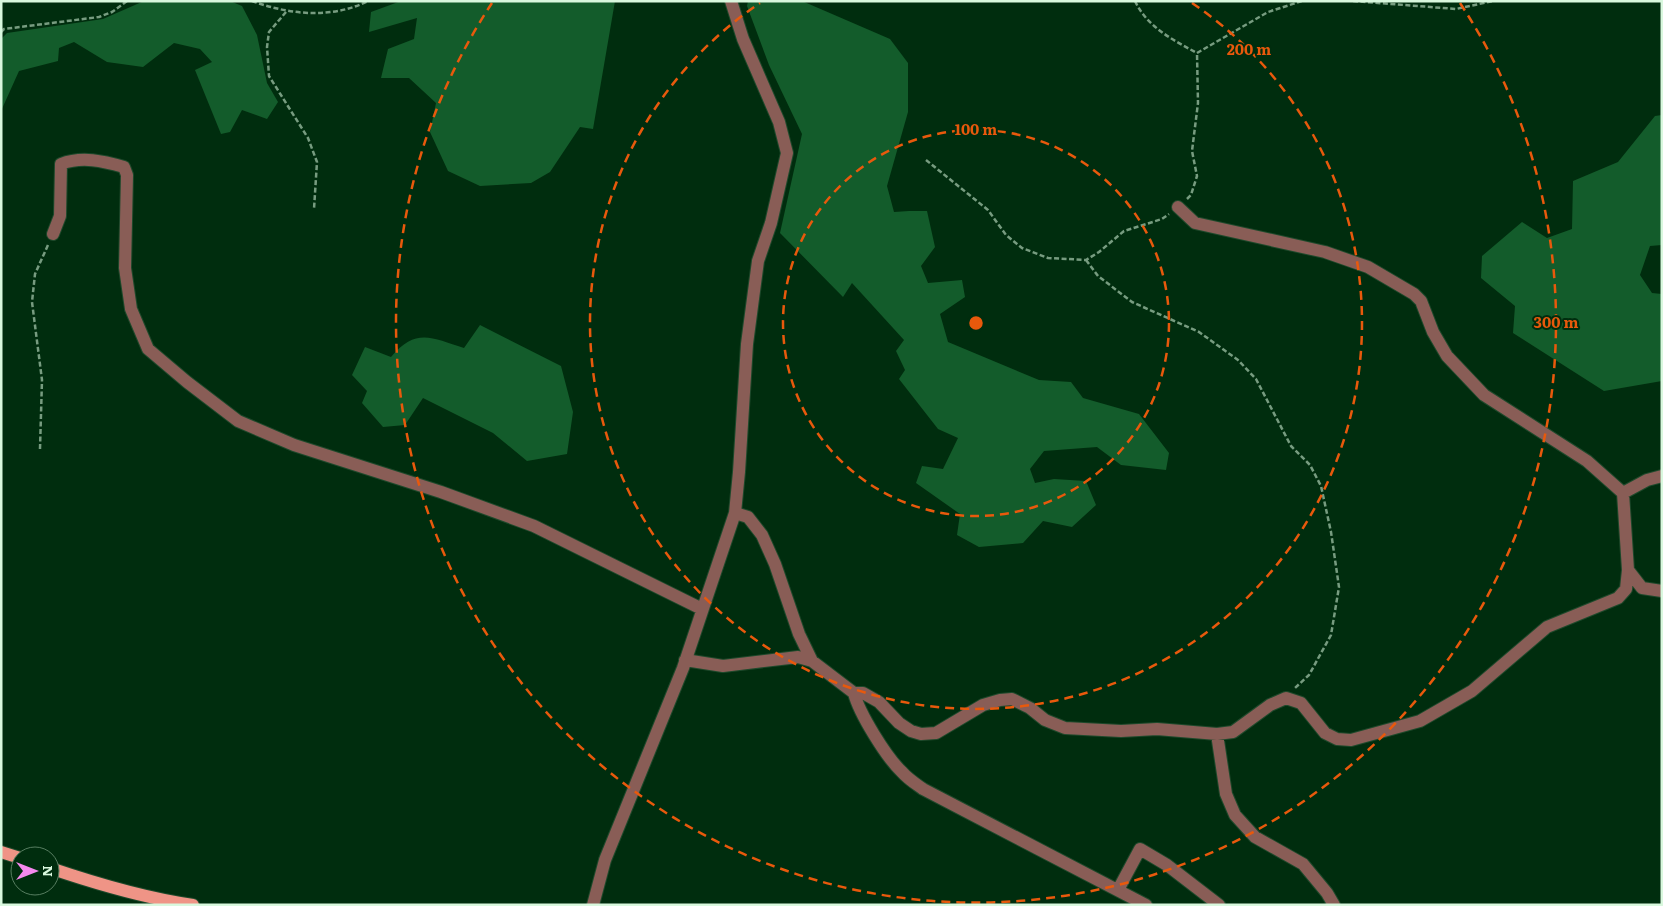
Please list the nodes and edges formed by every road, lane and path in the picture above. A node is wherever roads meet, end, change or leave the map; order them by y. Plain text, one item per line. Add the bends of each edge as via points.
1 (127, 1) edge
2 (252, 1) edge
3 (368, 1) edge
4 (731, 1) edge
5 (1135, 1) edge
6 (1302, 1) edge
7 (1353, 1) edge
8 (1493, 1) edge
9 (286, 12) junction
10 (1, 32) edge
11 (1196, 53) junction
12 (926, 160) dead end
13 (1178, 207) junction
14 (314, 209) dead end
15 (53, 234) joint
16 (1086, 260) junction
17 (40, 449) dead end
18 (1662, 476) edge
19 (1623, 493) junction
20 (734, 513) junction
21 (1628, 570) junction
22 (1662, 591) edge
23 (702, 610) junction
24 (685, 660) junction
25 (812, 661) junction
26 (854, 693) junction
27 (1286, 698) junction
28 (1217, 734) junction
29 (60, 872) edge
30 (1118, 890) junction
31 (193, 905) edge
32 (593, 905) edge
33 (1146, 905) edge
34 (1219, 905) edge
35 (1334, 905) edge

1 - 10 path via 99,17 4,29
2 - 9 path
3 - 9 path via 353,9 317,14
4 - 20 street via 743,39 779,122 787,153 771,223 758,261 747,344
5 - 11 path via 1159,32
6 - 11 path via 1268,12
7 - 8 path via 1456,9
9 - 14 path via 269,32 269,76 308,138 317,162
11 - 13 path via 1198,102 1192,151 1196,176 1191,195
12 - 16 path via 988,210 1006,235 1022,248 1048,258
13 - 16 path via 1162,219 1124,231
13 - 19 street via 1195,223 1325,252 1368,266 1414,294 1421,301 1447,356 1484,395 1587,461
15 - 17 path via 35,274 32,302 42,380
15 - 23 street via 60,216 62,164 72,160 102,161 124,167 127,175 125,268 131,309 148,349 201,394 238,421 294,446 441,492 534,526
16 - 27 path via 1098,276 1132,302 1199,332 1238,360 1256,379 1291,446 1310,465 1321,486 1339,587 1331,635 1309,675
18 - 19 street
19 - 21 street
20 - 23 street
20 - 25 street via 748,517 762,535
21 - 22 street via 1642,588
21 - 27 street via 1626,589 1618,598 1547,627 1472,691 1420,721 1351,740 1337,739 1325,733 1301,703
23 - 24 street
24 - 25 street via 723,666 798,656
24 - 32 street via 605,860
25 - 26 street
26 - 28 street via 863,693 879,702 899,723 921,734 936,733 983,705 1012,699 1045,720 1065,728 1121,732 1157,729
26 - 30 street via 888,756 901,772 923,789
27 - 28 street via 1233,732
28 - 35 street via 1226,794 1235,815 1255,837 1303,864
29 - 31 main road via 97,885
30 - 33 street
30 - 34 street via 1140,849 1167,865

